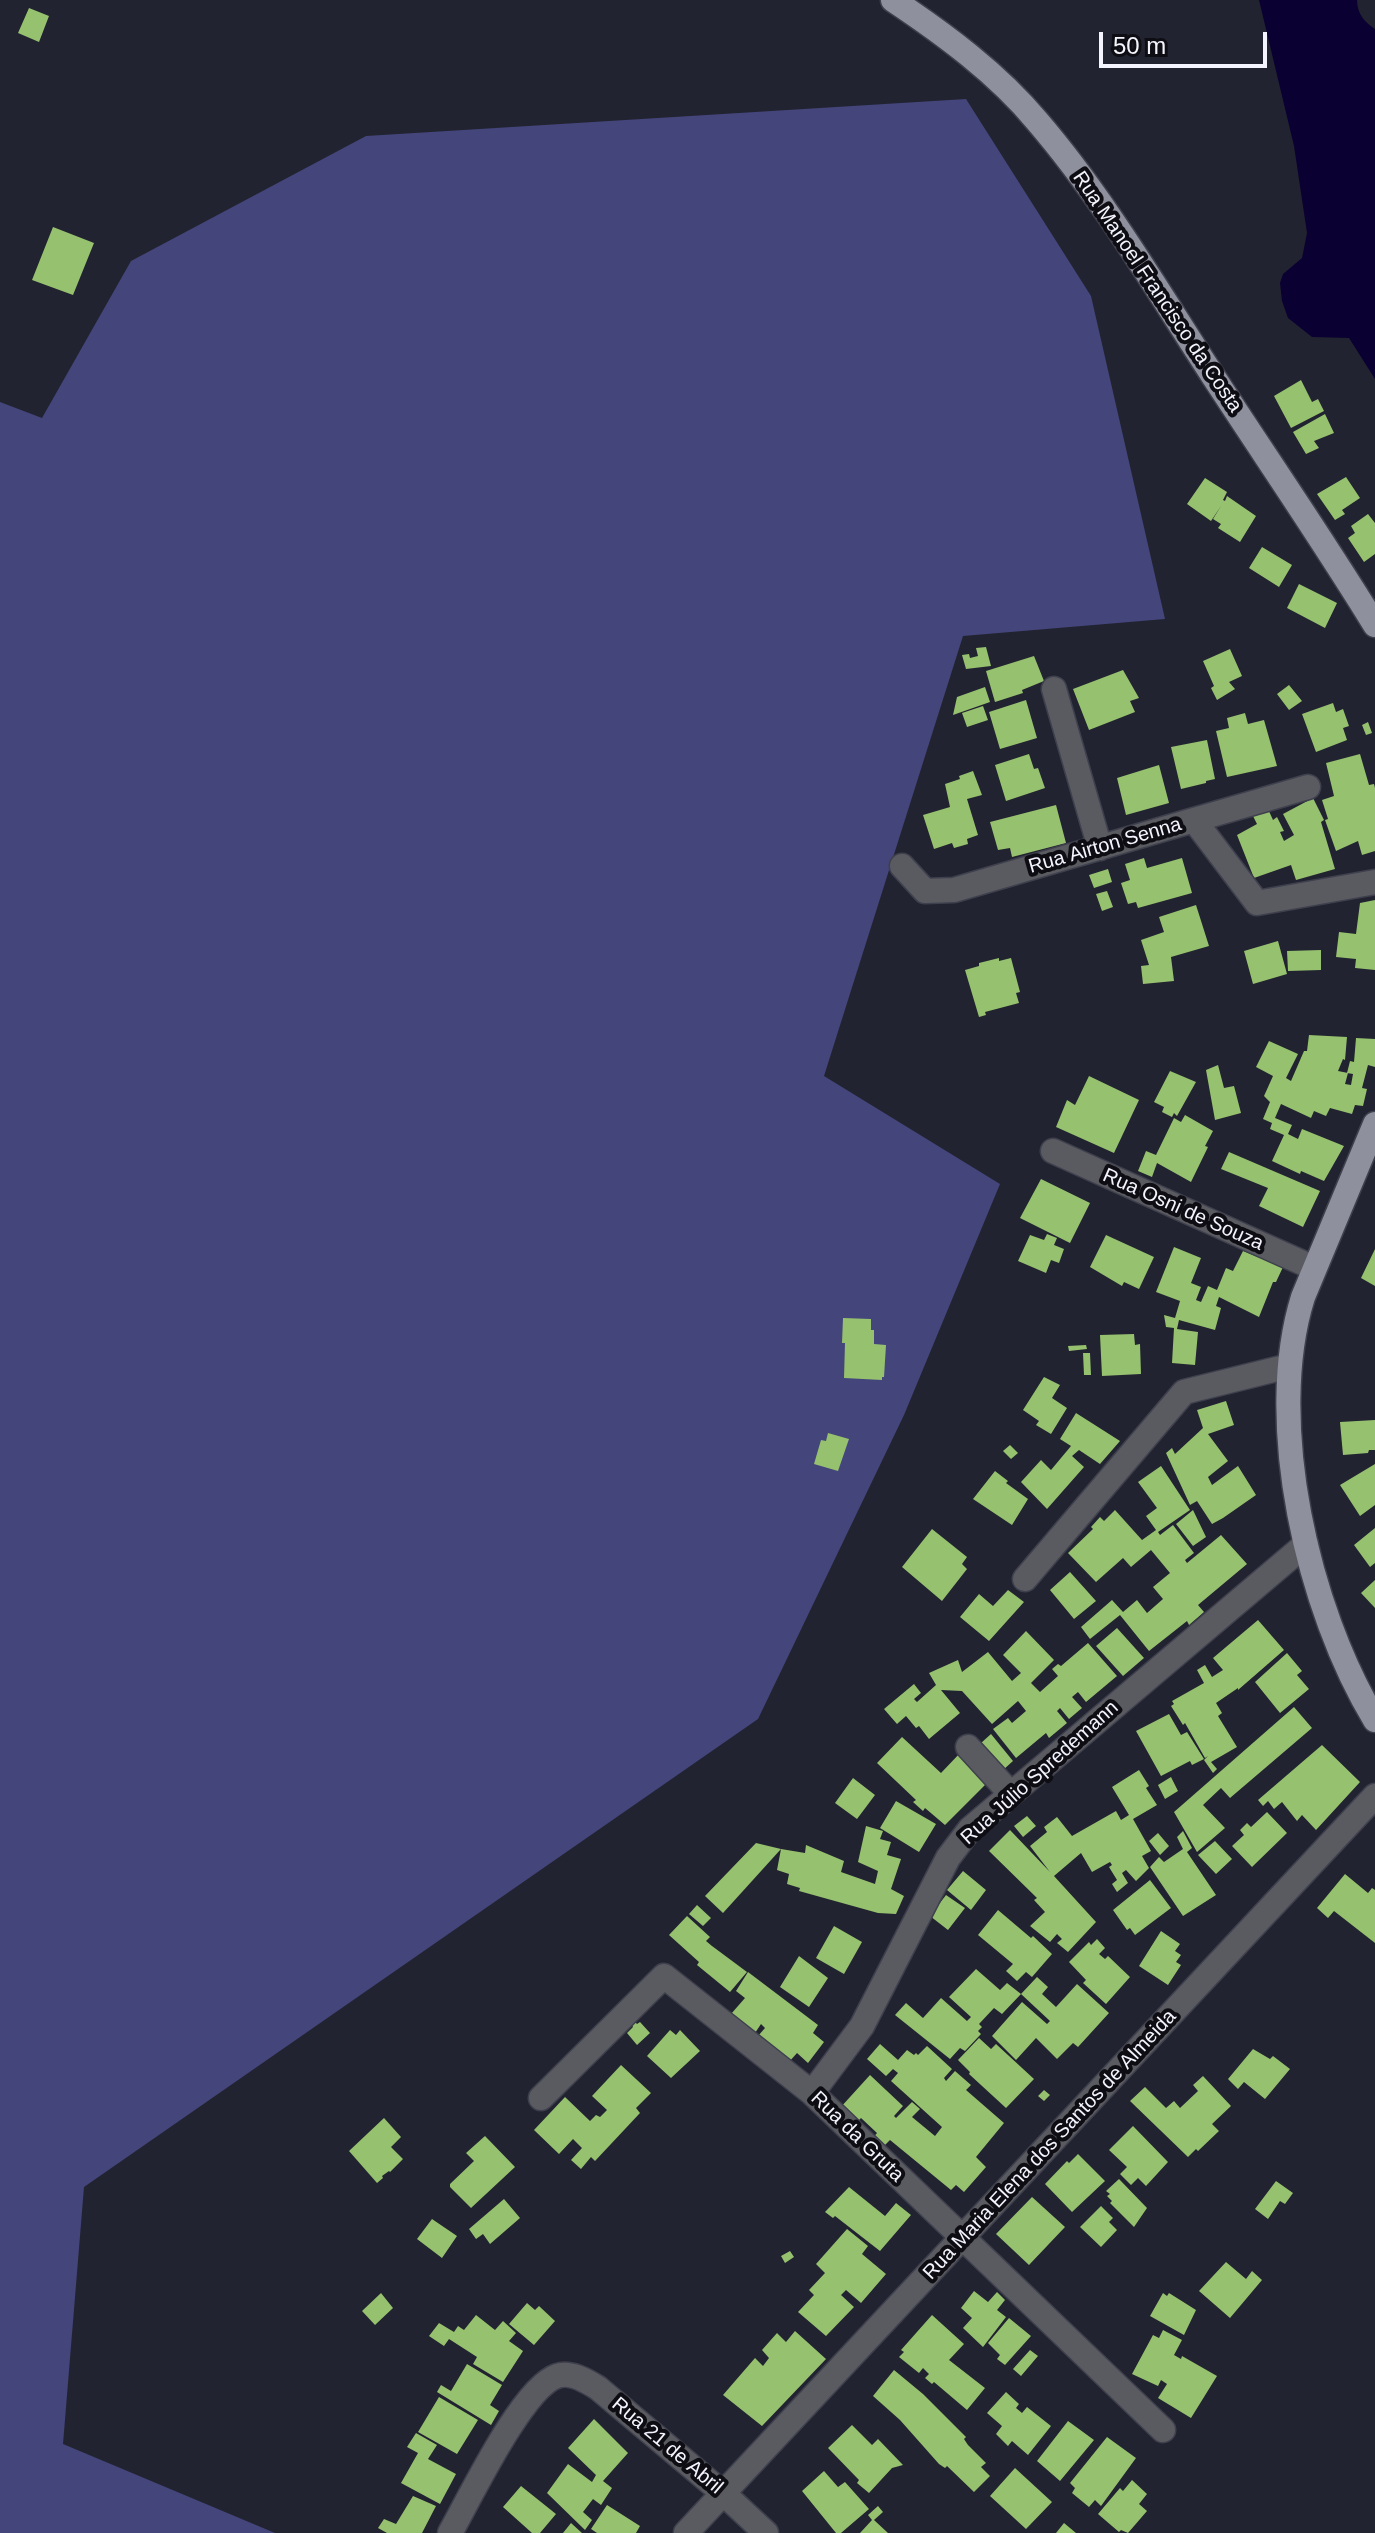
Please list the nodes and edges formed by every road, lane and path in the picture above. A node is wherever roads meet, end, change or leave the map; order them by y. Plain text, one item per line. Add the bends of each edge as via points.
1 (893, 0) edge
2 (1375, 625) edge
3 (1054, 689) dead end
4 (1308, 787) dead end
5 (1194, 820) junction
6 (1100, 848) junction
7 (902, 866) dead end
8 (1375, 882) edge
9 (1375, 1124) edge
10 (1053, 1151) dead end
11 (1314, 1268) junction
12 (1289, 1366) junction
13 (1306, 1544) junction
14 (1025, 1579) dead end
15 (1375, 1720) edge
16 (968, 1747) dead end
17 (1011, 1794) junction
18 (1375, 1796) edge
19 (812, 2093) junction
20 (541, 2098) dead end
21 (963, 2239) junction
22 (1163, 2430) dead end
23 (724, 2494) junction
24 (450, 2533) edge
25 (686, 2533) edge
26 (766, 2533) edge

1 - 2 main road, Rua Manoel Francisco da Costa via 980,66 1062,152
3 - 6 street
4 - 5 street
5 - 6 street, Rua Airton Senna
5 - 8 street, Rua Airton Senna via 1257,903
6 - 7 street, Rua Airton Senna via 954,890 925,891
9 - 11 main road
10 - 11 street, Rua Osni de Souza
11 - 12 main road via 1297,1318
12 - 13 main road via 1294,1471
12 - 14 street via 1184,1392
13 - 15 main road via 1341,1656
13 - 17 street, Rua Júlio Spredemann
16 - 17 street
17 - 19 street, Rua Júlio Spredemann via 970,1829 948,1858 862,2026
18 - 21 street, Rua Maria Elena dos Santos de Almeida
19 - 20 street, Rua da Gruta via 664,1976
19 - 21 street, Rua da Gruta
21 - 22 street, Rua da Gruta
21 - 23 street, Rua Maria Elena dos Santos de Almeida
23 - 24 street, Rua 21 de Abril via 598,2388 561,2374 543,2383 518,2414
23 - 25 street, Rua Maria Elena dos Santos de Almeida
23 - 26 street, Rua 21 de Abril

